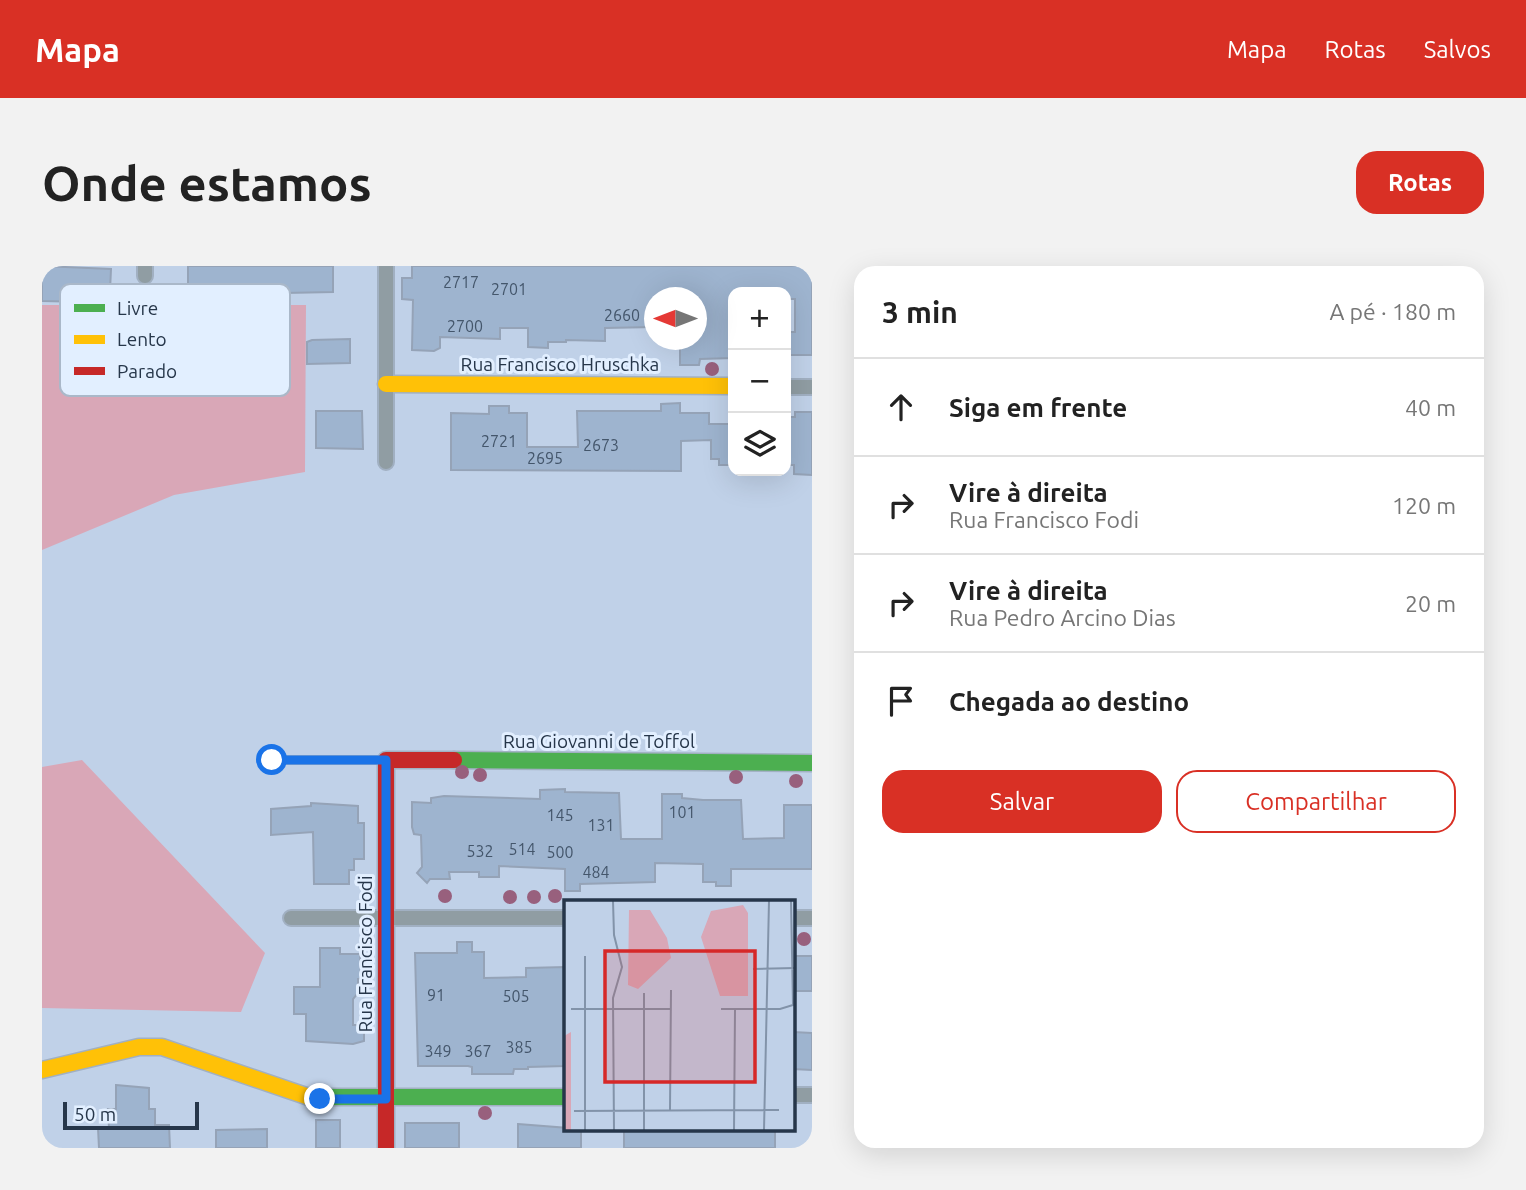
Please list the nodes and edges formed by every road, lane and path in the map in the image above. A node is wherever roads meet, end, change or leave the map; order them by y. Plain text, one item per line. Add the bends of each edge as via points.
1 (386, 266) edge
2 (386, 384) junction
3 (728, 386) edge
4 (791, 387) edge
5 (812, 387) edge
6 (386, 462) dead end
7 (272, 760) dead end
8 (386, 760) junction
9 (812, 763) edge
10 (290, 918) dead end
11 (386, 918) junction
12 (564, 918) edge
13 (794, 918) edge
14 (812, 918) edge
15 (42, 1070) edge
16 (794, 1095) edge
17 (812, 1095) edge
18 (564, 1097) edge
19 (386, 1099) junction
20 (386, 1148) edge

1 - 2 street
2 - 3 street, Rua Francisco Hruschka
2 - 6 street
4 - 5 street
7 - 8 lane
8 - 9 street, Rua Giovanni de Toffol
8 - 11 street, Rua Francisco Fodi
10 - 11 street
11 - 12 street
11 - 19 street, Rua Francisco Fodi
13 - 14 street
15 - 19 street via 139,1047 162,1047 320,1099
16 - 17 street
18 - 19 street
19 - 20 street, Rua Francisco Fodi

